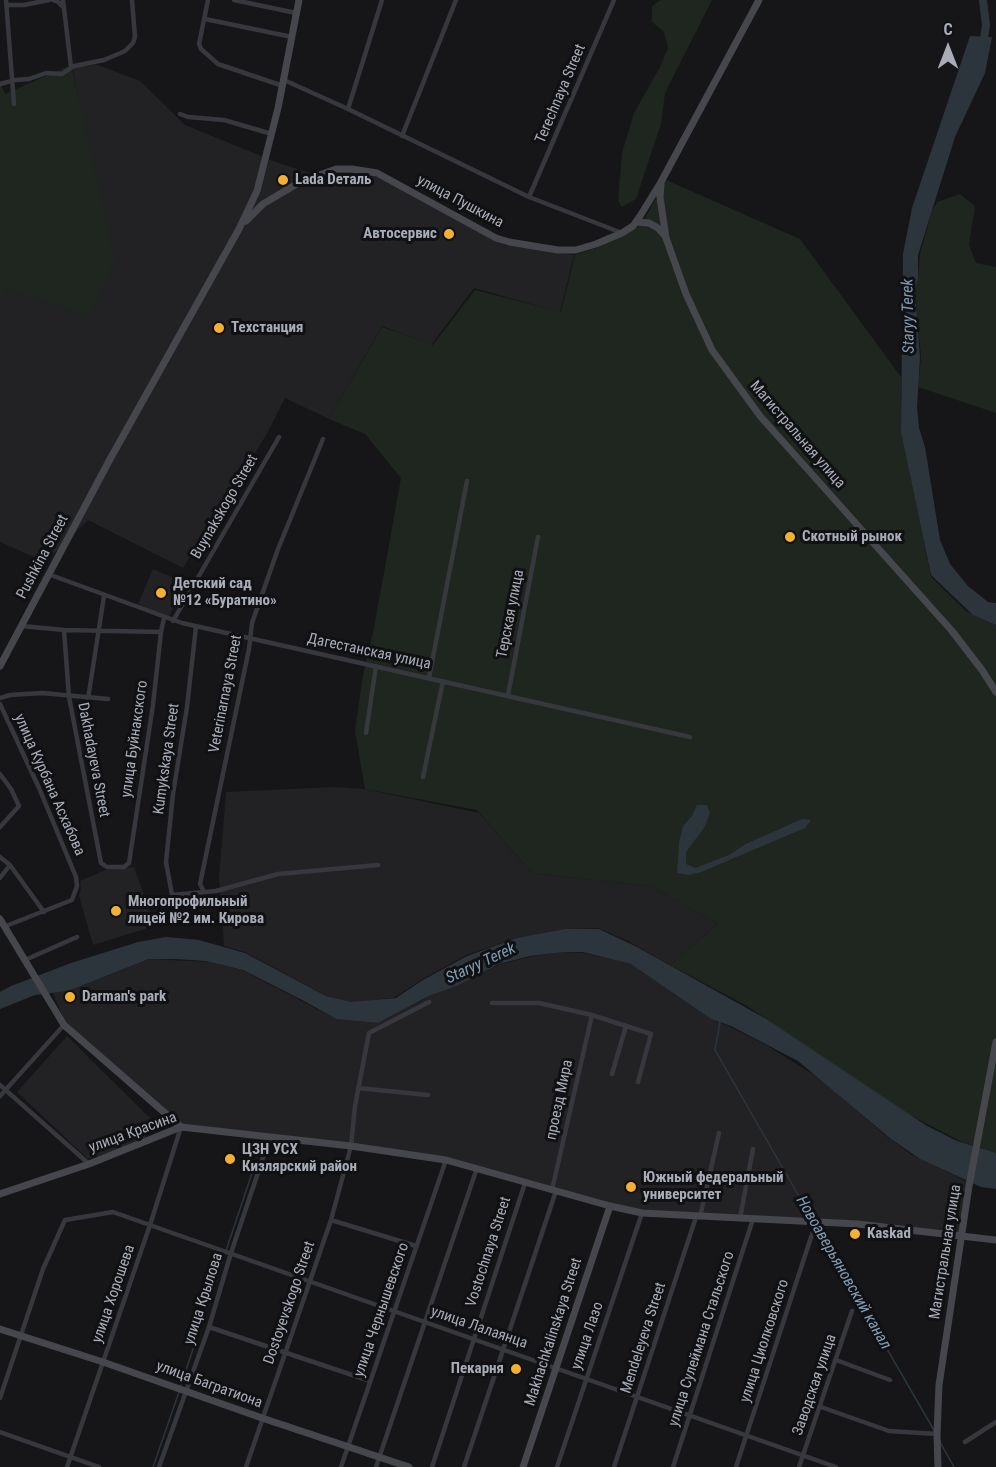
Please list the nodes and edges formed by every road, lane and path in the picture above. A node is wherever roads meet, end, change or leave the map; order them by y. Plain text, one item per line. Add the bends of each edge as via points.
1 (51, 0) edge
2 (63, 0) edge
3 (132, 0) edge
4 (208, 0) edge
5 (234, 0) edge
6 (299, 0) edge
7 (382, 0) edge
8 (456, 0) edge
9 (614, 0) edge
10 (759, 0) edge
11 (6, 2) edge
12 (64, 8) junction
13 (297, 13) junction
14 (205, 19) junction
15 (292, 38) junction
16 (71, 67) junction
17 (12, 80) junction
18 (283, 83) junction
19 (0, 84) edge
20 (14, 104) dead end
21 (348, 109) junction
22 (180, 114) dead end
23 (272, 134) junction
24 (402, 136) junction
25 (661, 182) junction
26 (529, 197) junction
27 (636, 222) junction
28 (240, 229) junction
29 (622, 232) junction
30 (666, 238) junction
31 (279, 437) dead end
32 (323, 439) dead end
33 (467, 481) dead end
34 (538, 537) dead end
35 (48, 574) junction
36 (104, 596) junction
37 (164, 618) junction
38 (173, 621) junction
39 (22, 626) junction
40 (196, 627) junction
41 (63, 630) junction
42 (98, 631) junction
43 (161, 632) junction
44 (249, 638) junction
45 (0, 665) edge
46 (376, 666) junction
47 (429, 678) junction
48 (443, 681) junction
49 (996, 692) edge
50 (508, 696) junction
51 (69, 697) junction
52 (0, 698) edge
53 (88, 699) junction
54 (108, 699) dead end
55 (0, 704) edge
56 (366, 733) dead end
57 (690, 736) dead end
58 (0, 774) edge
59 (423, 777) dead end
60 (0, 827) edge
61 (0, 857) edge
62 (129, 863) joint
63 (10, 865) junction
64 (378, 865) dead end
65 (0, 878) edge
66 (204, 892) junction
67 (44, 912) junction
68 (0, 919) edge
69 (6, 926) junction
70 (77, 937) dead end
71 (27, 964) junction
72 (429, 1002) dead end
73 (492, 1003) dead end
74 (592, 1015) junction
75 (64, 1025) junction
76 (626, 1026) junction
77 (996, 1042) edge
78 (612, 1074) dead end
79 (638, 1082) dead end
80 (0, 1085) edge
81 (358, 1088) junction
82 (5, 1090) junction
83 (428, 1095) dead end
84 (0, 1096) edge
85 (181, 1127) junction
86 (719, 1133) dead end
87 (270, 1137) junction
88 (351, 1146) junction
89 (753, 1149) dead end
90 (446, 1160) junction
91 (89, 1164) junction
92 (477, 1168) junction
93 (525, 1183) junction
94 (554, 1191) junction
95 (0, 1194) edge
96 (610, 1206) junction
97 (642, 1213) junction
98 (698, 1217) junction
99 (740, 1218) junction
100 (753, 1219) junction
101 (331, 1220) junction
102 (816, 1222) junction
103 (150, 1225) junction
104 (962, 1236) junction
105 (996, 1240) edge
106 (416, 1246) junction
107 (231, 1254) junction
108 (310, 1282) junction
109 (394, 1311) junction
110 (852, 1311) dead end
111 (424, 1322) junction
112 (209, 1327) junction
113 (0, 1329) edge
114 (20, 1335) junction
115 (473, 1339) junction
116 (504, 1350) junction
117 (285, 1351) junction
118 (836, 1360) junction
119 (103, 1362) junction
120 (556, 1368) junction
121 (586, 1379) junction
122 (890, 1380) dead end
123 (370, 1381) junction
124 (185, 1390) junction
125 (637, 1397) junction
126 (0, 1398) edge
127 (821, 1407) junction
128 (691, 1416) junction
129 (262, 1418) junction
130 (996, 1422) edge
131 (0, 1432) edge
132 (937, 1434) junction
133 (747, 1436) junction
134 (965, 1442) dead end
135 (348, 1446) junction
136 (804, 1455) junction
137 (70, 1456) junction
138 (379, 1457) junction
139 (67, 1467) edge
140 (99, 1467) edge
141 (159, 1467) edge
142 (246, 1467) edge
143 (341, 1467) edge
144 (376, 1467) edge
145 (409, 1467) edge
146 (432, 1467) edge
147 (464, 1467) edge
148 (523, 1467) edge
149 (557, 1467) edge
150 (614, 1467) edge
151 (673, 1467) edge
152 (736, 1467) edge
153 (799, 1467) edge
154 (834, 1467) edge
155 (938, 1467) edge

1 - 11 street via 24,5
1 - 12 street
2 - 12 street
3 - 16 street via 135,37 129,48 104,60
4 - 14 street
5 - 13 street
6 - 13 street
7 - 21 street
8 - 24 street
9 - 26 street, Terechnaya Street
10 - 25 street
11 - 17 street
12 - 16 street
13 - 15 street
14 - 15 street
14 - 18 street via 200,47 218,64
15 - 18 street
16 - 17 street via 62,74
17 - 19 street
17 - 20 street
18 - 21 street
18 - 23 street
21 - 24 street
22 - 23 street via 224,120
23 - 28 street via 257,191
24 - 26 street
25 - 27 street, улица Пушкина
25 - 30 street, Магистральная улица
26 - 29 street
27 - 29 street, улица Пушкина
27 - 30 street via 658,228
28 - 29 street, улица Пушкина via 263,204 300,182 352,169 377,173 509,242 576,250
28 - 35 street, Pushkina Street
30 - 49 street, Магистральная улица via 698,322 733,381 952,631
31 - 38 street, Buynakskogo Street
32 - 44 street, Veterinarnaya Street via 278,549
33 - 47 street
34 - 50 street, Терская улица
35 - 36 street, Дагестанская улица
35 - 39 street, Pushkina Street
36 - 37 street, Дагестанская улица
36 - 42 street
37 - 38 street, Дагестанская улица
37 - 43 street, улица Буйнакского
38 - 40 street, Дагестанская улица
39 - 41 street
39 - 45 street, Pushkina Street
40 - 44 street, Дагестанская улица
40 - 66 street, Kumykskaya Street via 166,862 172,895
41 - 42 street
41 - 51 street, Dakhadayeva Street
42 - 43 street
42 - 53 street
43 - 62 street, улица Буйнакского
44 - 46 street, Дагестанская улица
44 - 66 street, Veterinarnaya Street via 200,884
46 - 47 street, Дагестанская улица
46 - 56 street
47 - 48 street, Дагестанская улица
48 - 50 street, Дагестанская улица
48 - 59 street
50 - 57 street, Дагестанская улица
51 - 52 street via 42,693
51 - 53 street
51 - 62 street, Dakhadayeva Street via 101,863 107,867 124,867
53 - 54 street
55 - 67 street, улица Курбана Асхабова via 76,876 72,900
58 - 60 street via 19,806
61 - 63 street
63 - 65 street
63 - 67 street
64 - 66 street via 278,874
67 - 69 street
68 - 69 street
69 - 71 street
70 - 71 street
71 - 75 street
72 - 81 street via 369,1033
73 - 74 street via 539,1003
74 - 76 street
74 - 94 street, проезд Мира
75 - 82 street
75 - 85 street
76 - 78 street
76 - 79 street via 651,1035
77 - 104 street, Магистральная улица
80 - 82 street
81 - 83 street
81 - 88 street
82 - 84 street
82 - 91 street
85 - 87 street, улица Красина
85 - 91 street, улица Красина
85 - 103 street, улица Хорошева
86 - 98 street
87 - 88 street, улица Красина
87 - 107 street, улица Крылова
88 - 90 street, улица Красина
88 - 101 street, Dostoyevskogo Street
89 - 99 street
90 - 92 street, улица Красина
90 - 106 street, улица Чернышевского
91 - 95 street, улица Красина
92 - 93 street, улица Красина
92 - 111 street
93 - 94 street, улица Красина
93 - 115 street, Vostochnaya Street
94 - 96 street, улица Красина
94 - 116 street, проезд Мира
96 - 97 street, улица Красина
96 - 120 street, Makhachkalinskaya Street
97 - 98 street, улица Красина
97 - 121 street, улица Лазо
98 - 99 street, улица Красина
98 - 125 street, Mendeleyeva Street
99 - 100 street, улица Красина
100 - 102 street, улица Красина
100 - 128 street, улица Сулеймана Стальского
101 - 106 street
101 - 108 street, Dostoyevskogo Street
102 - 104 street, улица Красина
102 - 133 street, улица Циолковского
103 - 107 street, улица Лалаянца
103 - 114 street, улица Лалаянца via 113,1212 64,1220
103 - 119 street, улица Хорошева
104 - 105 street, улица Красина
104 - 132 street, Магистральная улица via 939,1385
106 - 109 street, улица Чернышевского
107 - 108 street, улица Лалаянца
107 - 112 street, улица Крылова
108 - 109 street, улица Лалаянца
108 - 117 street, Dostoyevskogo Street
109 - 111 street, улица Лалаянца
109 - 123 street, улица Чернышевского
110 - 118 street, Заводская улица
111 - 115 street, улица Лалаянца
111 - 138 street
112 - 117 street
112 - 124 street, улица Крылова
113 - 114 street, улица Багратиона
114 - 119 street, улица Багратиона
114 - 126 street
115 - 116 street, улица Лалаянца
115 - 146 street, Vostochnaya Street
116 - 120 street, улица Лалаянца
116 - 147 street, проезд Мира
117 - 123 street
117 - 129 street, Dostoyevskogo Street
118 - 122 street
118 - 127 street, Заводская улица
119 - 124 street, улица Багратиона
119 - 137 street, улица Хорошева
120 - 121 street, улица Лалаянца
120 - 148 street, Makhachkalinskaya Street
121 - 125 street, улица Лалаянца
121 - 149 street, улица Лазо
123 - 135 street, улица Чернышевского
124 - 129 street, улица Багратиона
124 - 141 street, улица Крылова
125 - 128 street, улица Лалаянца
125 - 150 street, Mendeleyeva Street
127 - 132 street via 889,1431
127 - 136 street, Заводская улица
128 - 133 street, улица Лалаянца
128 - 151 street, улица Сулеймана Стальского
129 - 135 street, улица Багратиона
129 - 142 street, Dostoyevskogo Street
130 - 134 street
131 - 137 street
132 - 155 street, Магистральная улица
133 - 136 street, улица Лалаянца
133 - 152 street, улица Циолковского
135 - 138 street, улица Багратиона
135 - 143 street, улица Чернышевского
136 - 153 street, Заводская улица
136 - 154 street, улица Лалаянца
137 - 139 street, улица Хорошева
137 - 140 street
138 - 144 street
138 - 145 street, улица Багратиона

